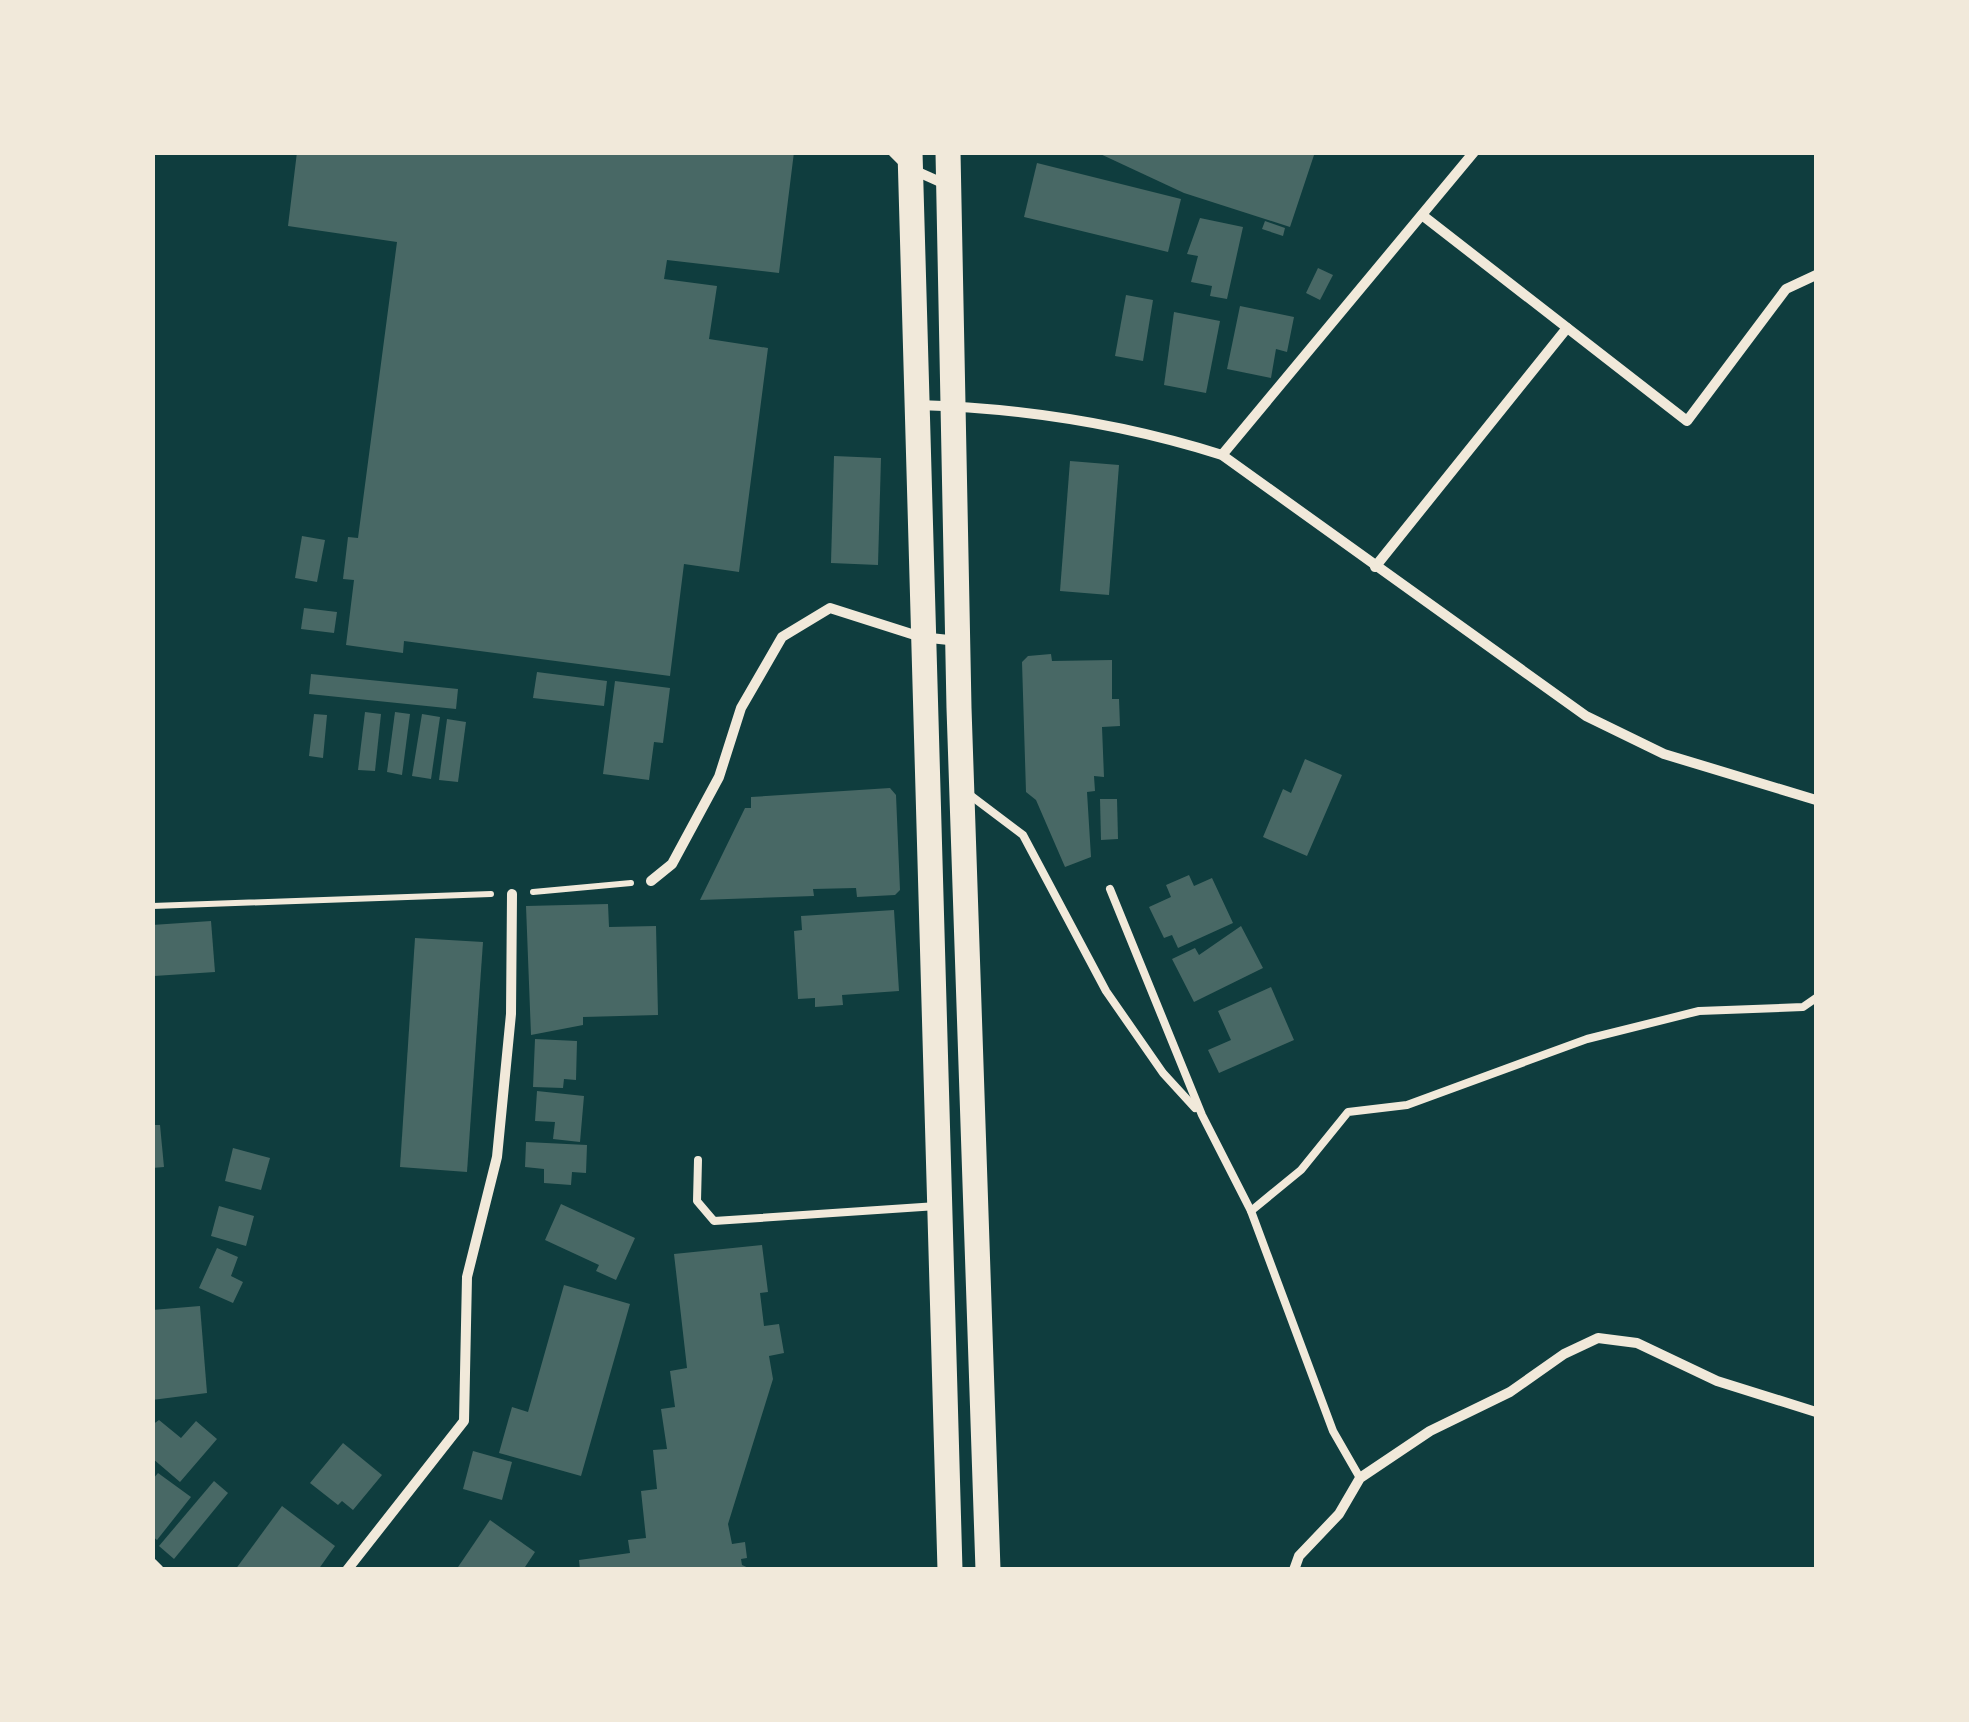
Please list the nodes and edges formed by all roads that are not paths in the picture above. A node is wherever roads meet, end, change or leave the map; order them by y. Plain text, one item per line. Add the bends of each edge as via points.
1 (948, 152) edge
2 (1474, 152) edge
3 (904, 158) edge
4 (948, 185) junction
5 (1422, 215) junction
6 (1816, 275) edge
7 (1567, 328) junction
8 (918, 405) junction
9 (951, 406) junction
10 (1222, 455) junction
11 (1375, 566) junction
12 (921, 638) junction
13 (958, 641) junction
14 (962, 789) junction
15 (1816, 800) edge
16 (651, 881) road end
17 (1110, 889) dead end
18 (512, 894) road end
19 (1816, 998) edge
20 (1202, 1115) junction
21 (698, 1160) dead end
22 (943, 1206) junction
23 (1251, 1210) junction
24 (1816, 1412) edge
25 (1360, 1478) junction
26 (152, 1563) edge
27 (159, 1570) edge
28 (347, 1570) edge
29 (950, 1570) edge
30 (988, 1570) edge
31 (1294, 1570) edge

1 - 4 main road
2 - 5 street
3 - 4 street
3 - 8 main road
4 - 9 main road
5 - 7 street
5 - 10 street
6 - 7 street via 1786,289 1687,421
7 - 11 street
8 - 9 street
8 - 12 main road
9 - 10 street via 1157,434
9 - 13 main road
10 - 11 street
11 - 15 street via 1586,716 1664,754
12 - 13 street
12 - 16 street via 830,608 782,637 742,708 710,794 672,864
12 - 22 main road
13 - 14 main road
14 - 20 lane via 1023,835 1106,992
14 - 30 main road
17 - 20 lane
18 - 28 street via 511,1014 497,1157 467,1277 464,1421
19 - 23 lane via 1803,1007 1699,1010 1588,1039 1408,1105 1348,1112 1301,1170
20 - 23 lane
21 - 22 lane via 698,1201 714,1221
22 - 29 main road
23 - 25 lane via 1333,1431
24 - 25 street via 1717,1381 1637,1343 1598,1338 1430,1431
25 - 31 street
26 - 27 street

